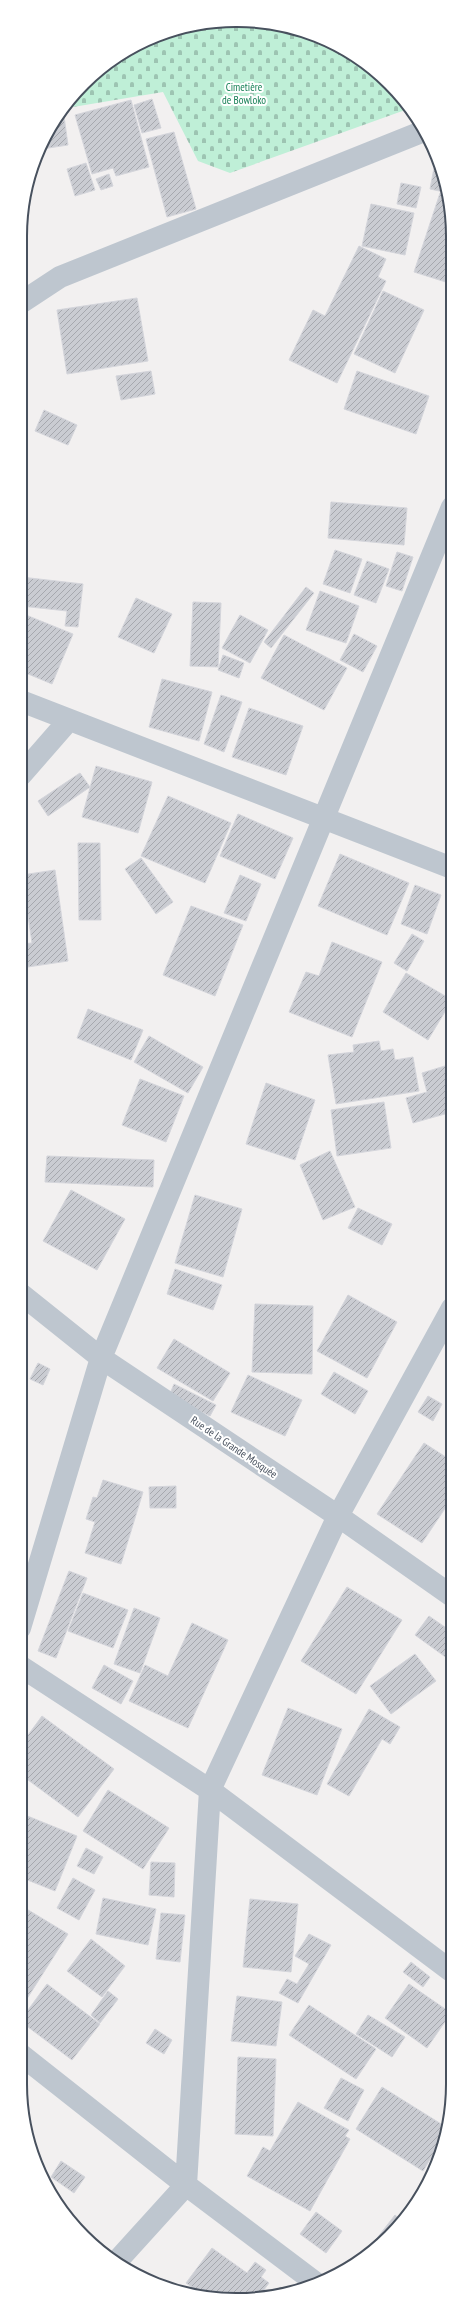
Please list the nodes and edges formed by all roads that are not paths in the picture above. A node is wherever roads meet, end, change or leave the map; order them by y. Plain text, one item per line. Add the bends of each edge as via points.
1 (419, 134) edge
2 (60, 277) junction
3 (27, 286) edge
4 (27, 299) edge
5 (446, 521) edge
6 (27, 703) edge
7 (69, 720) junction
8 (27, 769) edge
9 (323, 818) junction
10 (446, 866) edge
11 (27, 1299) edge
12 (446, 1319) edge
13 (101, 1358) junction
14 (338, 1516) junction
15 (446, 1592) edge
16 (27, 1605) edge
17 (27, 1671) edge
18 (210, 1790) junction
19 (446, 1967) edge
20 (27, 2060) edge
21 (186, 2185) junction
22 (120, 2258) edge
23 (311, 2279) edge

1 - 2 street
2 - 3 street
2 - 4 street
5 - 9 street
6 - 7 street
7 - 8 street
7 - 9 street
9 - 10 street
9 - 13 street
11 - 13 street, Rue de la Grande Mosquée
12 - 14 street
13 - 14 street, Rue de la Grande Mosquée
13 - 16 street
14 - 15 street, Rue de la Grande Mosquée
14 - 18 street
17 - 18 street
18 - 19 street
18 - 21 street
20 - 21 street
21 - 22 street
21 - 23 street

